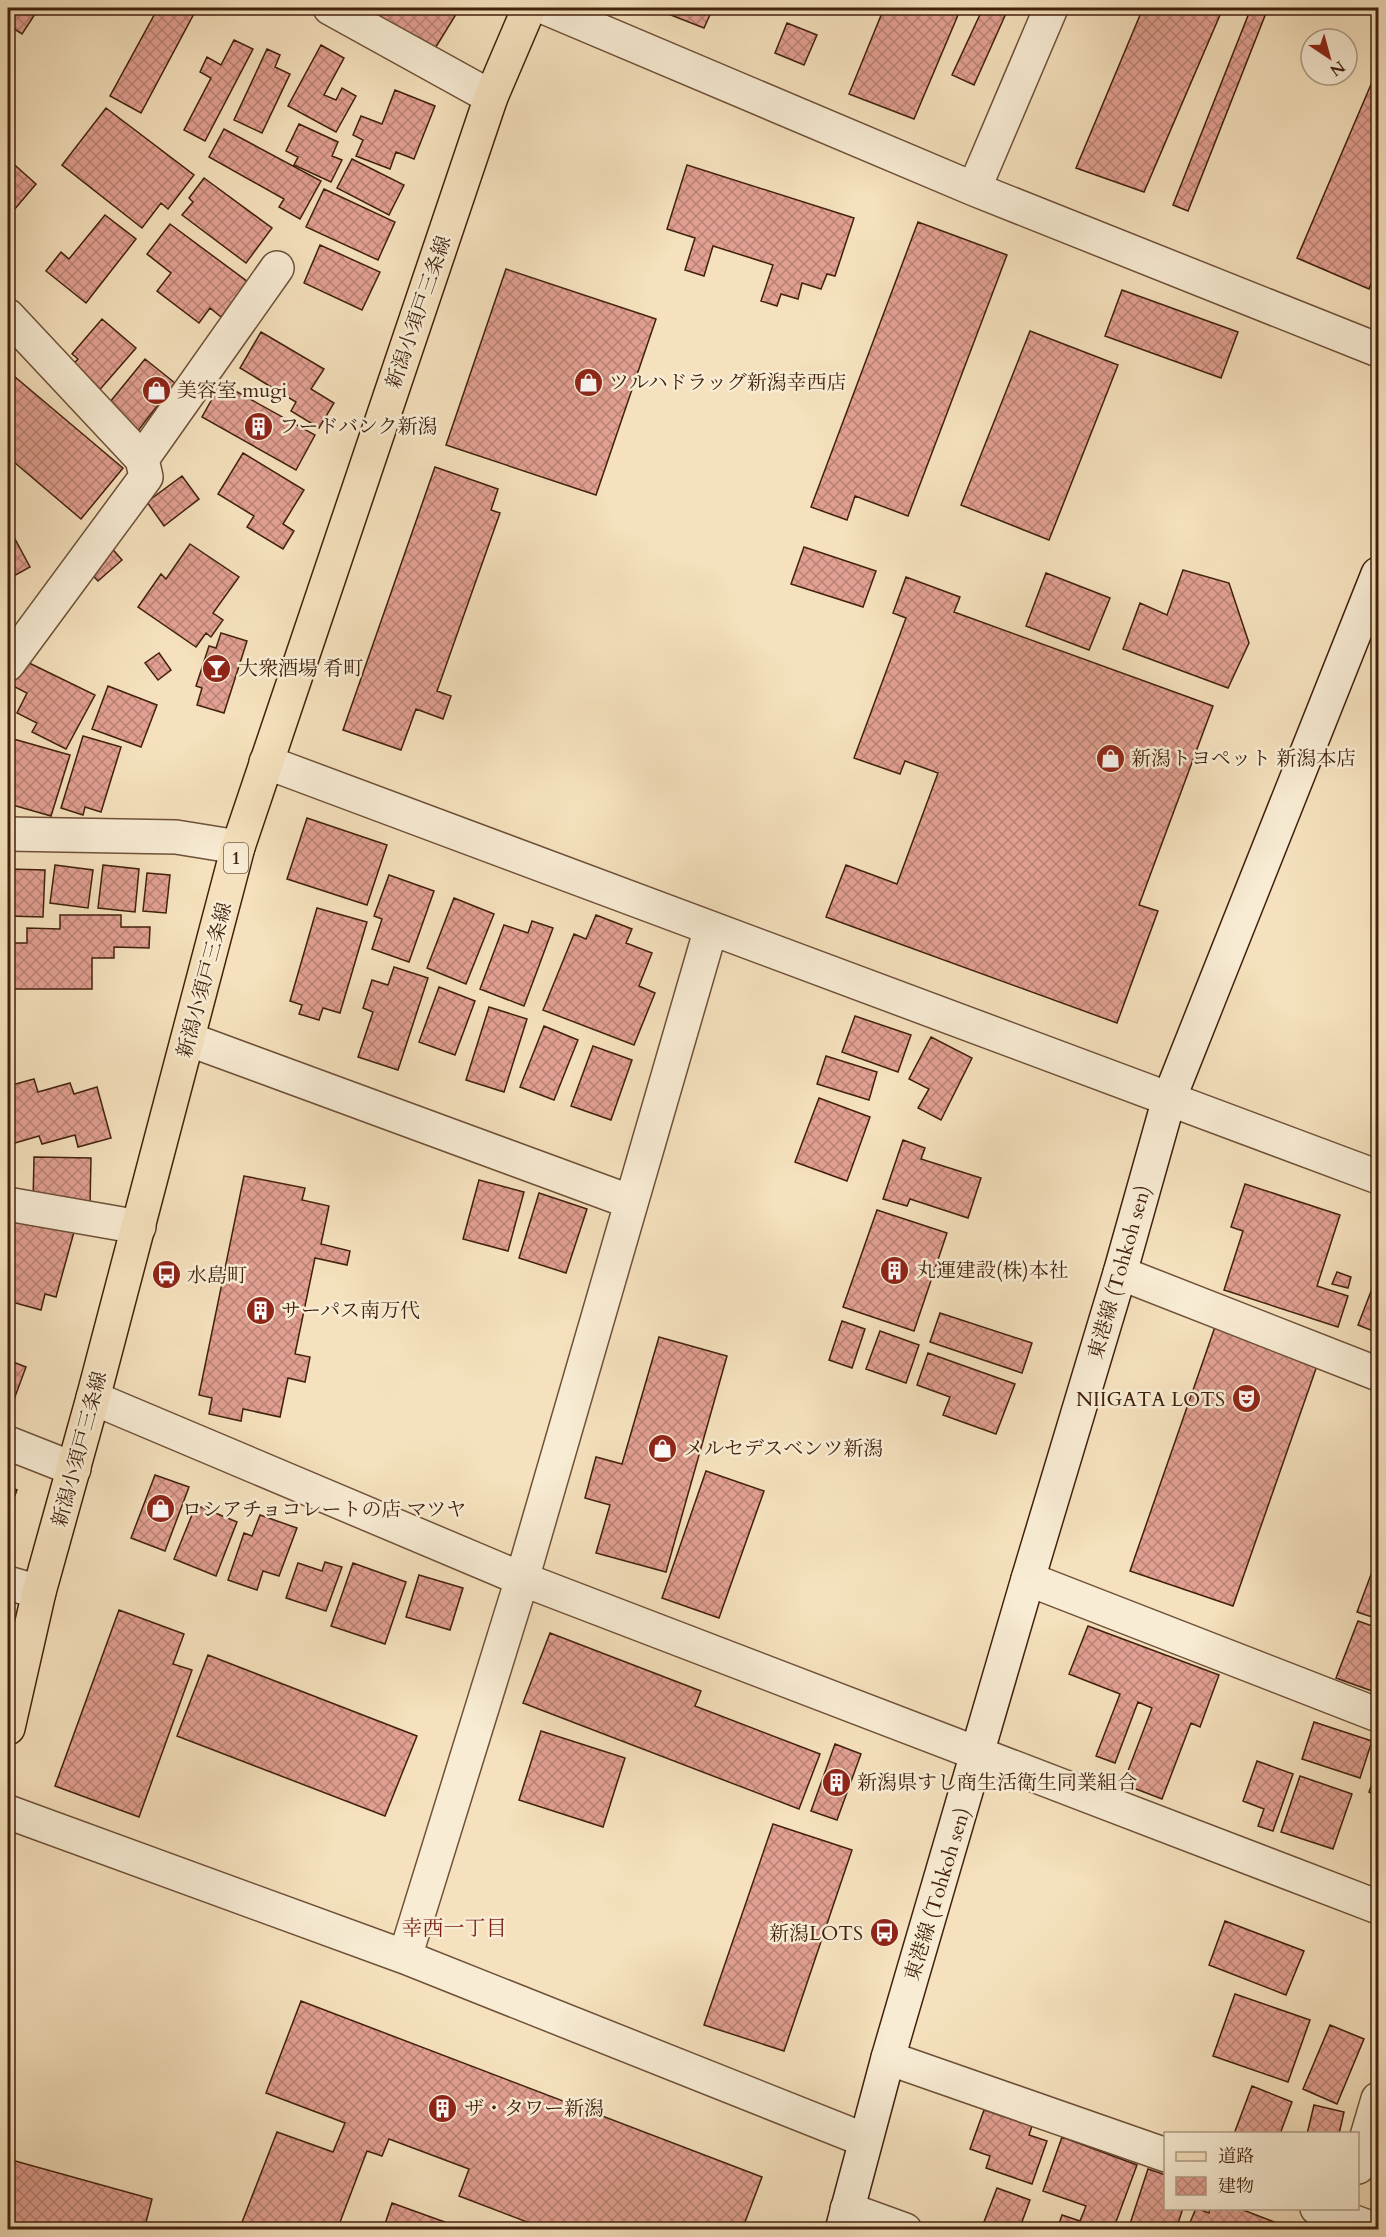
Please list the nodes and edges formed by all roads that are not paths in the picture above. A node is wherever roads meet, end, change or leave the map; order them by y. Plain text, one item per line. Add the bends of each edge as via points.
1 (330, 8) edge
2 (529, 8) edge
3 (546, 8) edge
4 (1051, 8) edge
5 (491, 97) junction
6 (974, 189) junction
7 (277, 268) dead end
8 (8, 316) edge
9 (1378, 350) edge
10 (142, 459) junction
11 (1378, 574) edge
12 (8, 664) edge
13 (266, 762) junction
14 (8, 834) edge
15 (238, 847) junction
16 (711, 928) junction
17 (188, 1039) junction
18 (1169, 1099) junction
19 (1378, 1178) edge
20 (631, 1202) junction
21 (13, 1205) dead end
22 (139, 1227) junction
23 (1120, 1273) junction
24 (1378, 1374) edge
25 (93, 1398) junction
26 (8, 1443) edge
27 (74, 1468) junction
28 (522, 1579) junction
29 (1028, 1579) junction
30 (8, 1582) edge
31 (39, 1592) junction
32 (1378, 1715) edge
33 (8, 1728) edge
34 (979, 1753) junction
35 (8, 1812) edge
36 (1378, 1907) edge
37 (405, 1957) junction
38 (888, 2058) junction
39 (1378, 2099) edge
40 (865, 2140) junction
41 (1164, 2154) edge
42 (1359, 2164) edge
43 (1337, 2216) edge
44 (844, 2219) edge
45 (906, 2229) edge
46 (1376, 2229) edge

1 - 5 street
2 - 5 main road, 新潟小須戸三条線 / 1
3 - 6 street
4 - 6 street
5 - 13 main road, 新潟小須戸三条線 / 1
6 - 9 street
7 - 10 street
8 - 10 street
10 - 12 street via 146,477
11 - 18 street, 東港線 (Tohkoh sen)
13 - 15 main road, 新潟小須戸三条線 / 1
13 - 16 street
14 - 15 street via 176,837
15 - 17 main road, 新潟小須戸三条線 / 1
16 - 18 street
16 - 20 street
17 - 20 street
17 - 22 main road, 新潟小須戸三条線 / 1
18 - 19 street
18 - 23 street, 東港線 (Tohkoh sen)
20 - 28 street
21 - 22 street
22 - 25 main road, 新潟小須戸三条線 / 1
23 - 24 street
23 - 29 street, 東港線 (Tohkoh sen)
25 - 27 main road, 新潟小須戸三条線 / 1
25 - 28 street
26 - 27 street
27 - 31 main road, 新潟小須戸三条線 / 1
28 - 34 street
28 - 37 street
29 - 32 street
29 - 34 street, 東港線 (Tohkoh sen)
30 - 31 street
31 - 33 main road, 新潟小須戸三条線 / 1
34 - 36 street
34 - 38 street, 東港線 (Tohkoh sen)
35 - 37 street
37 - 40 street
38 - 40 street, 東港線 (Tohkoh sen)
38 - 41 street
39 - 42 street
40 - 44 street, 東港線 (Tohkoh sen)
43 - 46 street
44 - 45 street

